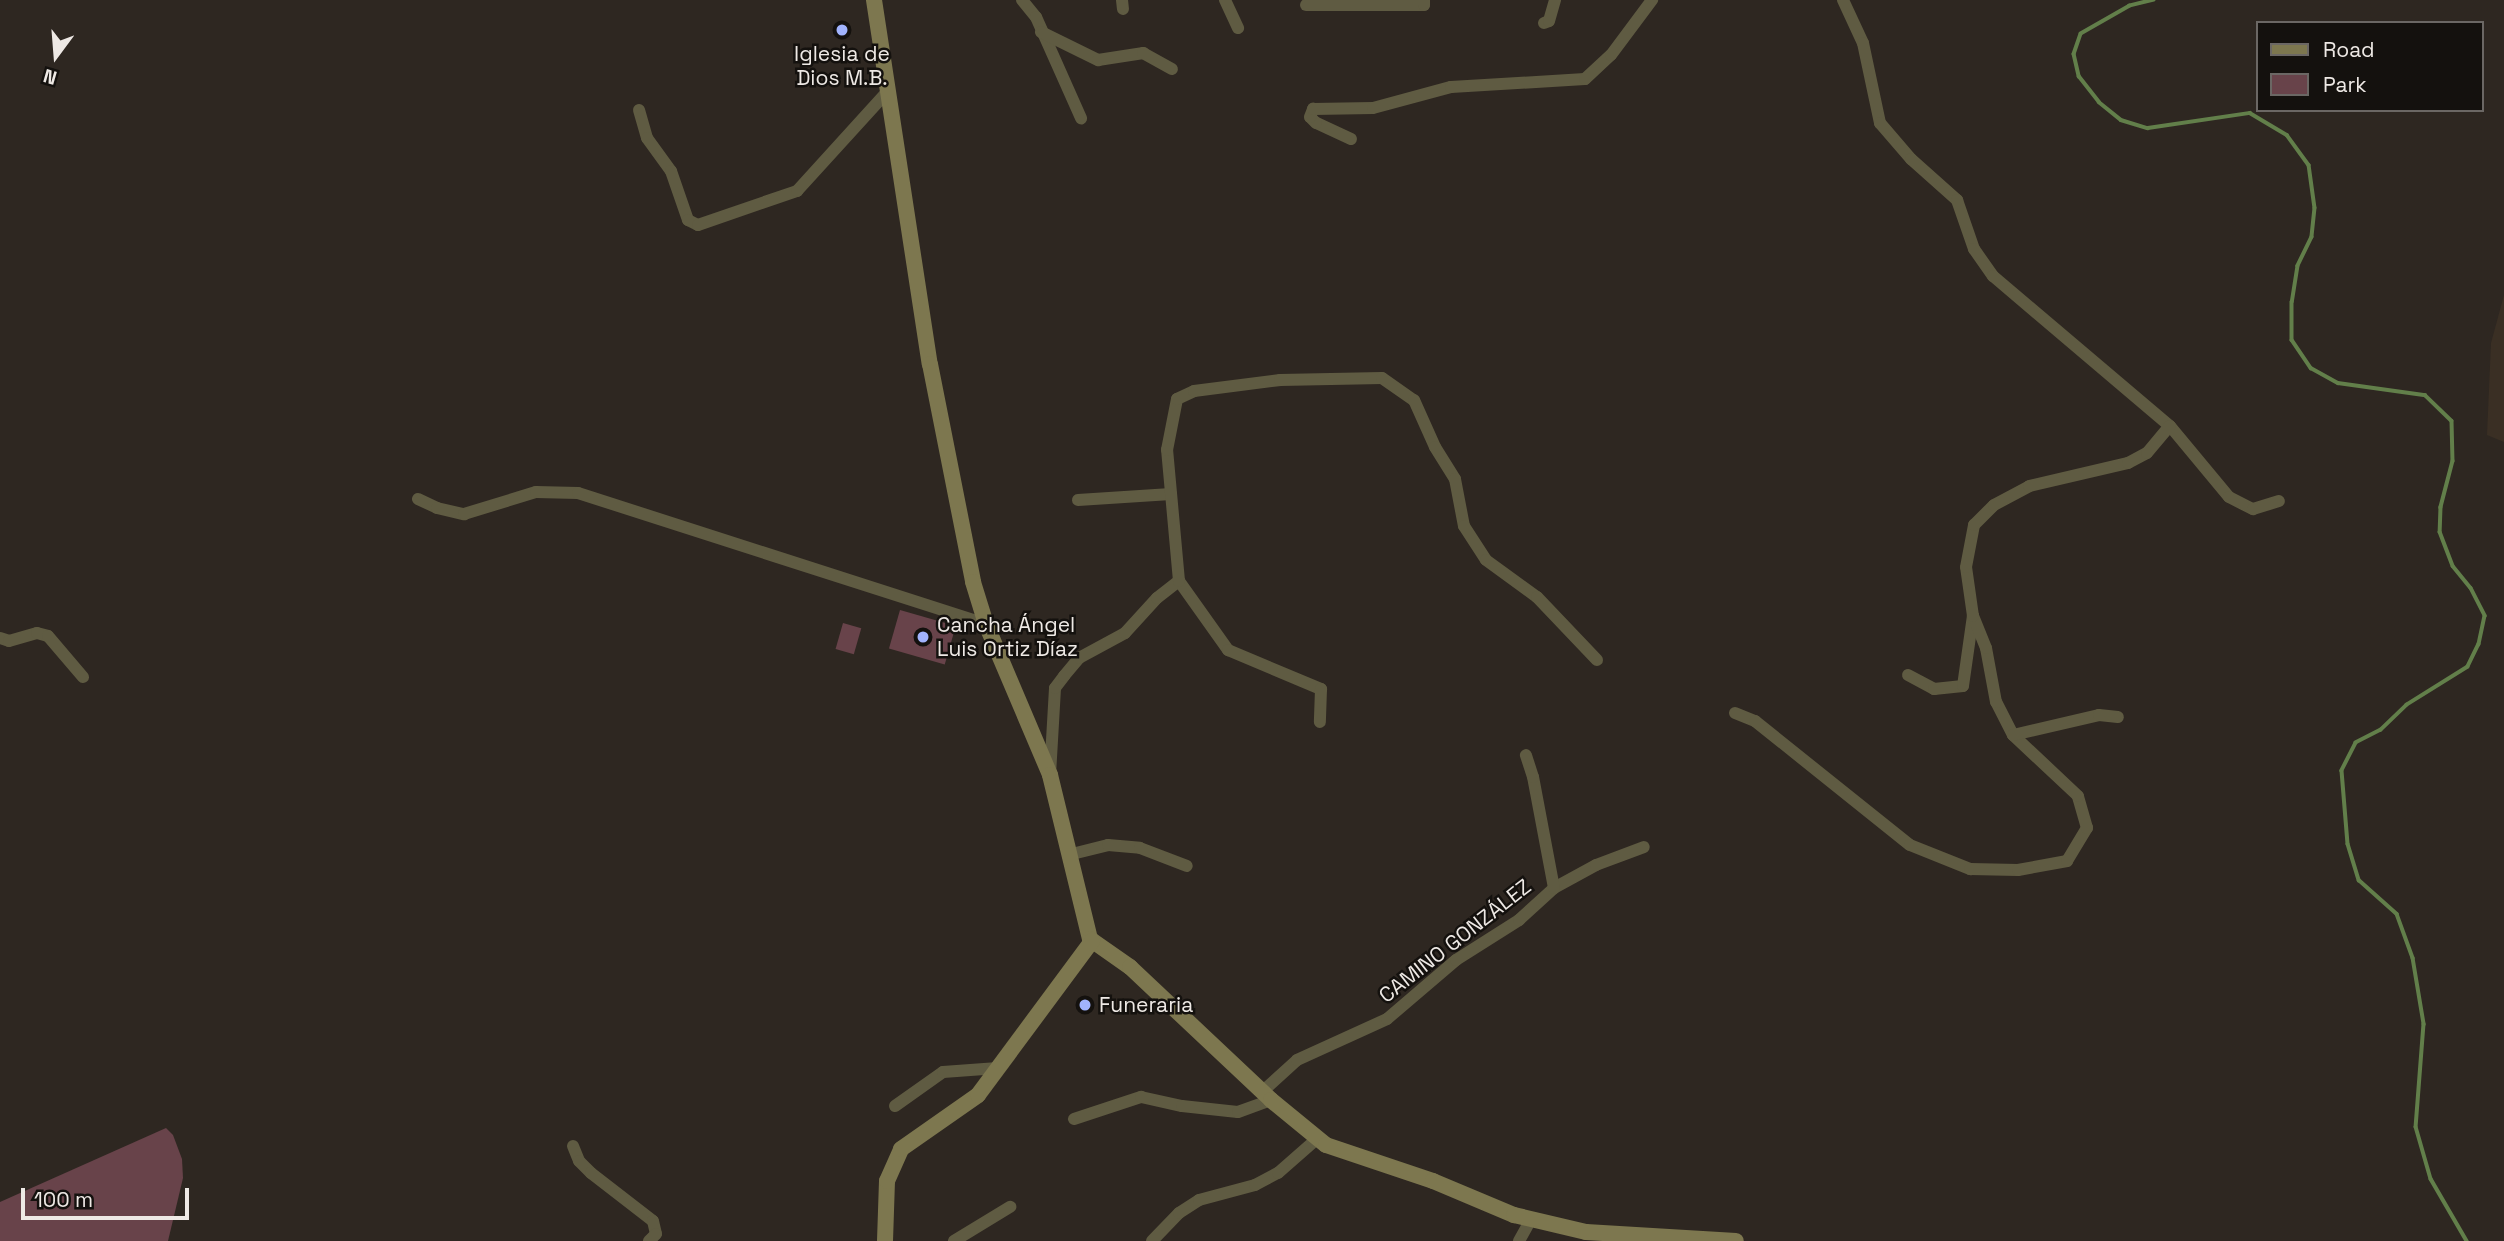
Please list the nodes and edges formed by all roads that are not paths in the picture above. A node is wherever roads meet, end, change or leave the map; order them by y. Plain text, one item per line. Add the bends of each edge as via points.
1 (874, 0) edge
2 (1023, 0) edge
3 (1226, 0) edge
4 (1424, 0) edge
5 (1555, 0) edge
6 (1652, 0) edge
7 (1843, 0) edge
8 (1306, 5) dead end
9 (1544, 23) dead end
10 (1238, 28) dead end
11 (1041, 32) junction
12 (1172, 69) dead end
13 (888, 91) junction
14 (639, 110) dead end
15 (1081, 118) dead end
16 (1351, 139) dead end
17 (2169, 426) junction
18 (1171, 494) junction
19 (418, 499) dead end
20 (1078, 500) dead end
21 (2278, 500) dead end
22 (1179, 581) junction
23 (1973, 616) junction
24 (986, 624) junction
25 (0, 638) edge
26 (1597, 660) dead end
27 (1908, 675) dead end
28 (83, 677) dead end
29 (1735, 713) dead end
30 (2118, 717) dead end
31 (1320, 722) dead end
32 (2013, 735) junction
33 (1526, 755) dead end
34 (1050, 775) junction
35 (1644, 847) dead end
36 (1068, 855) junction
37 (1187, 866) dead end
38 (1554, 888) junction
39 (1092, 941) junction
40 (998, 1068) junction
41 (1267, 1096) junction
42 (895, 1107) dead end
43 (1073, 1118) dead end
44 (1318, 1138) junction
45 (573, 1146) dead end
46 (1010, 1207) dead end
47 (1531, 1219) junction
48 (1712, 1239) edge
49 (649, 1241) edge
50 (885, 1241) edge
51 (954, 1241) edge
52 (1152, 1241) edge
53 (1519, 1241) edge
54 (1736, 1241) edge

1 - 13 street
2 - 11 street
3 - 10 street
4 - 8 street via 1424,5
5 - 9 street via 1549,21
6 - 16 street via 1611,55 1585,79 1451,87 1373,108 1313,109 1310,117 1316,123
7 - 17 street via 1863,43 1880,123 1911,159 1957,200 1974,249 1993,276
11 - 12 street via 1098,60 1143,53
11 - 15 street
13 - 14 street via 797,191 698,225 688,220 671,171 647,138
13 - 24 street via 930,364 973,582
17 - 21 street via 2229,497 2253,509
17 - 23 street via 2147,453 2128,463 2029,486 1994,505 1974,525 1966,567
18 - 20 street
18 - 22 street
18 - 26 street via 1167,450 1177,400 1194,391 1280,380 1382,378 1414,400 1455,479 1464,526 1486,560 1537,597
19 - 24 street via 464,514 536,492 578,493
22 - 31 street via 1228,650 1321,688
22 - 34 street via 1125,633 1079,657 1055,688
23 - 27 street via 1963,686 1934,689
23 - 32 street via 1986,648 1996,702
24 - 34 street
25 - 28 street via 48,636
29 - 32 street via 1755,721 1910,845 1970,869 2018,870 2067,861 2087,828 2078,796
30 - 32 street via 2099,715
33 - 38 street, CAMINO GONZÁLEZ
34 - 36 street
35 - 38 street via 1596,865
36 - 37 street via 1108,845 1140,848
36 - 39 street
38 - 41 street, CAMINO GONZÁLEZ via 1519,920 1456,960 1387,1019 1297,1060
39 - 40 street
39 - 41 street via 1130,967
40 - 42 street via 943,1072
40 - 50 street via 978,1095 901,1149 887,1181
41 - 43 street via 1238,1112 1141,1097
41 - 44 street
44 - 47 street via 1326,1145
44 - 52 street via 1278,1173 1255,1185 1199,1200
45 - 49 street via 591,1173 653,1221 656,1234
46 - 51 street
47 - 48 street via 1586,1231
47 - 53 street
48 - 54 street

